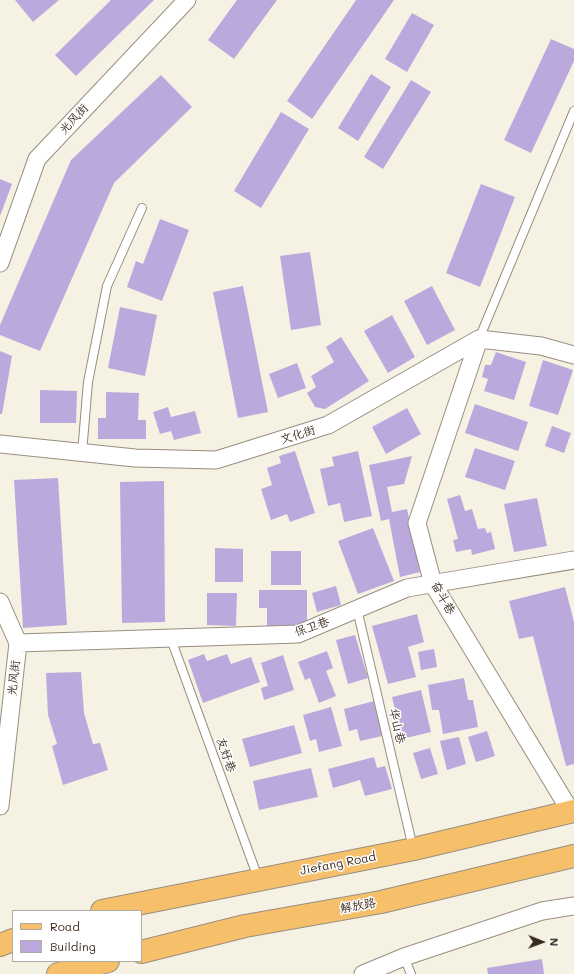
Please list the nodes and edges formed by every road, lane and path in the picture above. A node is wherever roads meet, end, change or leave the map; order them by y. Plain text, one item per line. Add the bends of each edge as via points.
1 (187, 0) edge
2 (574, 111) edge
3 (142, 208) dead end
4 (0, 262) edge
5 (479, 339) junction
6 (574, 355) edge
7 (0, 444) edge
8 (82, 453) junction
9 (574, 560) edge
10 (433, 584) junction
11 (0, 602) edge
12 (358, 609) junction
13 (170, 638) junction
14 (18, 644) junction
15 (0, 806) edge
16 (573, 811) edge
17 (414, 849) junction
18 (574, 856) edge
19 (258, 879) junction
20 (574, 906) edge
21 (107, 910) edge
22 (12, 940) edge
23 (0, 945) edge
24 (142, 952) edge
25 (404, 957) junction
26 (104, 962) edge
27 (58, 974) edge
28 (362, 974) edge
29 (411, 974) edge

1 - 4 street, 光风街 via 37,159
2 - 5 lane
3 - 8 lane via 107,286 88,382
5 - 6 street via 541,346
5 - 8 street, 文化街 via 328,425 216,460 136,458
5 - 10 street, 奋斗巷 via 417,523
7 - 8 street, 文化街
9 - 10 street, 保卫巷
10 - 12 street, 保卫巷 via 408,588
10 - 16 street, 奋斗巷
11 - 14 street, 光风街
12 - 13 street, 保卫巷 via 298,634
12 - 17 lane, 华山巷
13 - 14 street, 保卫巷
13 - 19 lane, 友好巷
14 - 15 street, 光风街
16 - 17 main road, Jiefang Road
17 - 19 main road, Jiefang Road
18 - 24 main road, 解放路 via 381,902 245,926
19 - 21 main road, Jiefang Road
20 - 25 street via 542,911
22 - 23 main road
25 - 28 street
25 - 29 lane
26 - 27 main road

